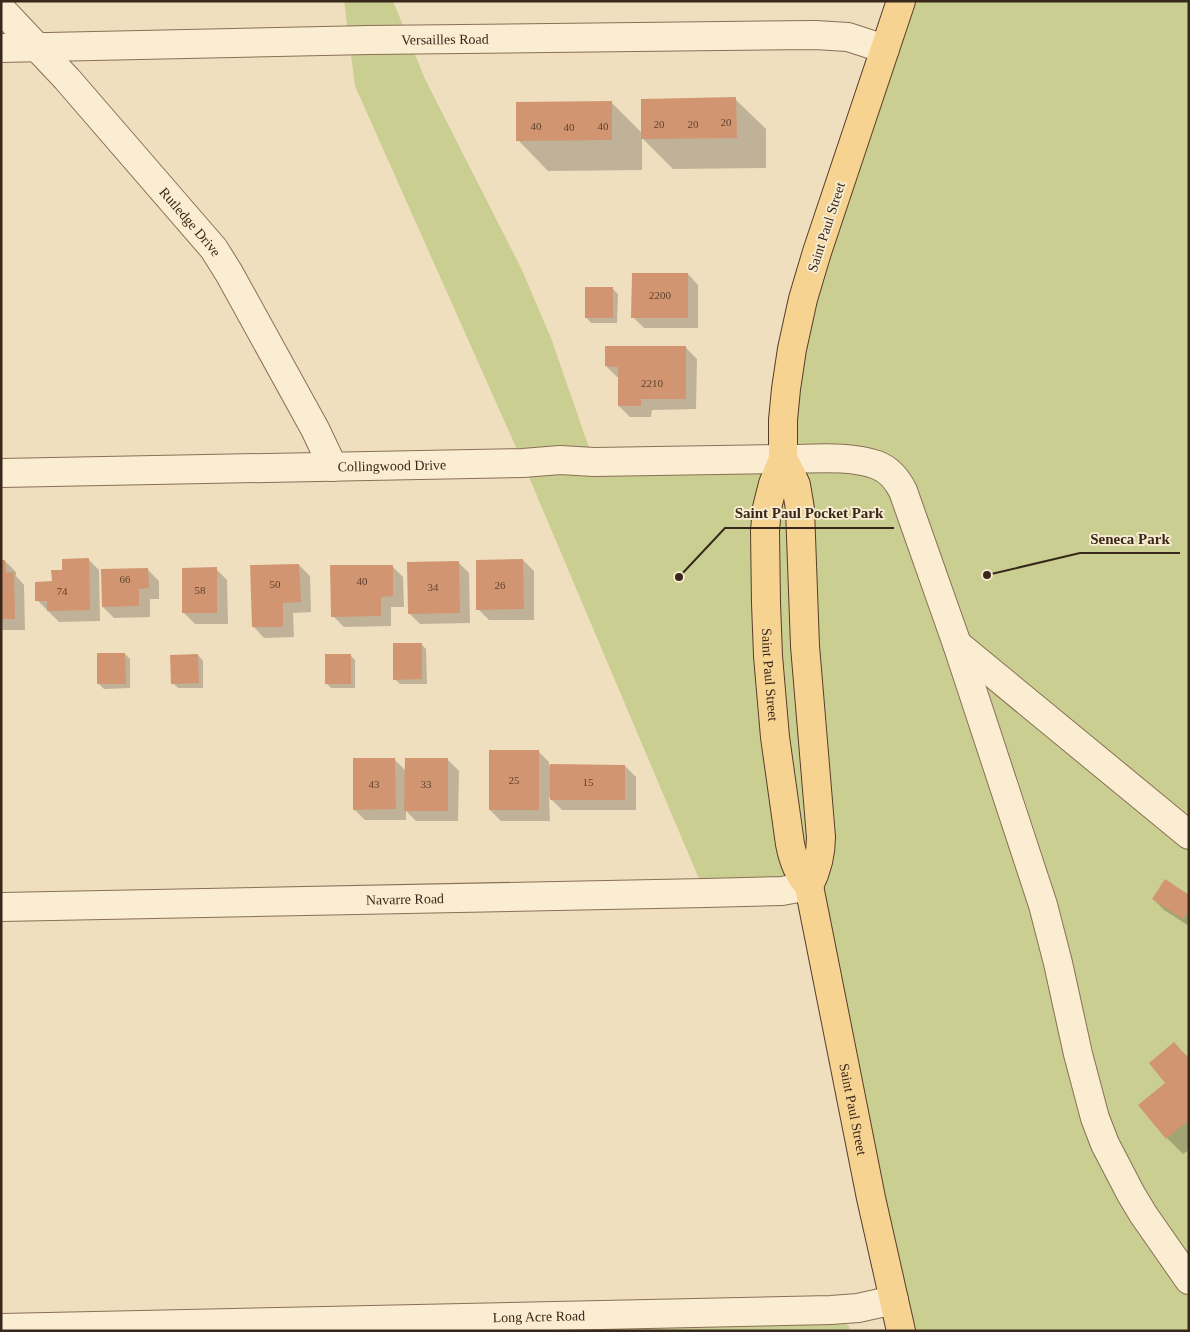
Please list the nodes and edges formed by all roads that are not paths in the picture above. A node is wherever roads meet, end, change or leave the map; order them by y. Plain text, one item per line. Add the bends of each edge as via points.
1 (901, 1) edge
2 (1, 9) edge
3 (36, 46) junction
4 (1, 48) edge
5 (886, 49) junction
6 (783, 459) junction
7 (334, 467) junction
8 (1, 473) edge
9 (957, 644) junction
10 (1189, 835) edge
11 (809, 886) junction
12 (1, 907) edge
13 (1189, 1280) edge
14 (894, 1300) junction
15 (1, 1328) edge
16 (107, 1329) edge
17 (902, 1331) edge

1 - 5 main road, Saint Paul Street
2 - 3 street, Rutledge Drive
3 - 4 street, Versailles Road
3 - 5 street, Versailles Road via 815,35 848,38
3 - 7 street, Rutledge Drive via 214,249
5 - 6 main road, Saint Paul Street via 817,252 804,300 786,388
6 - 7 street, Collingwood Drive via 560,460
6 - 9 street, Collingwood Drive via 861,461 876,465 897,479
6 - 11 main road, Saint Paul Street via 796,485 800,508 805,646 821,837 818,867
6 - 11 main road, Saint Paul Street via 773,484 765,531 768,656 774,737 790,844 798,871
7 - 8 street, Collingwood Drive
9 - 10 street
9 - 13 street, Collingwood Drive via 1043,905 1095,1118 1131,1194
11 - 12 street, Navarre Road via 782,891 722,893
11 - 14 main road, Saint Paul Street
14 - 16 street, Long Acre Road via 831,1310
14 - 17 main road, Saint Paul Street
15 - 16 street, Long Acre Road

